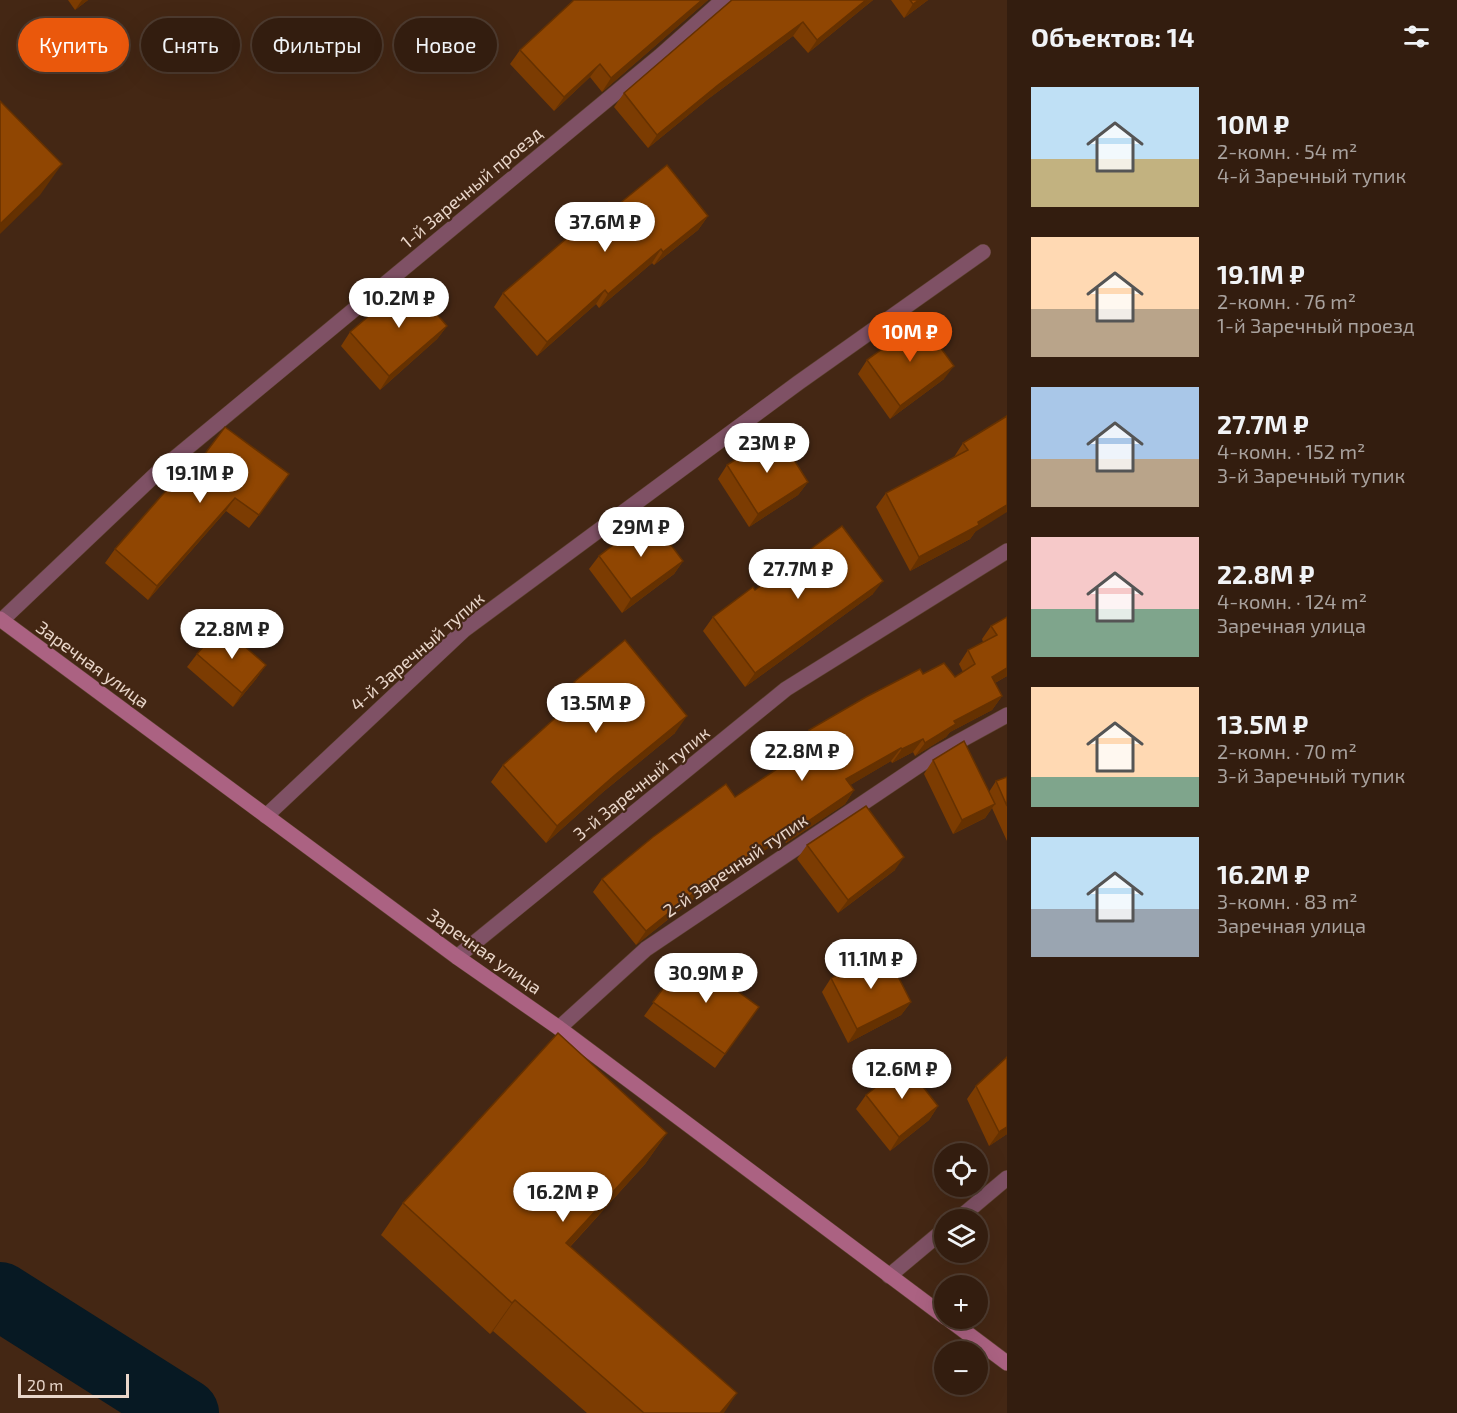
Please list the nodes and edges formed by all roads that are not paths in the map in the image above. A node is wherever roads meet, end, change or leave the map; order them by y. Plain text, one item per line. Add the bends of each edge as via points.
1 (723, 0) edge
2 (982, 252) dead end
3 (1007, 551) edge
4 (1, 620) edge
5 (1007, 715) edge
6 (266, 816) junction
7 (457, 957) junction
8 (560, 1028) junction
9 (1007, 1178) edge
10 (970, 1209) edge
11 (934, 1238) edge
12 (889, 1276) junction
13 (934, 1309) edge
14 (961, 1329) edge
15 (1007, 1363) edge

1 - 4 street, 1-й Заречный проезд via 158,472
2 - 6 street, 4-й Заречный тупик via 798,382 464,630
3 - 7 street, 3-й Заречный тупик via 786,689
4 - 6 main road, Заречная улица
5 - 8 street, 2-й Заречный тупик via 936,754 646,949
6 - 7 main road, Заречная улица
7 - 8 main road, Заречная улица
8 - 12 main road, Заречная улица
9 - 10 street
11 - 12 street
12 - 13 main road, Заречная улица
14 - 15 main road, Заречная улица

